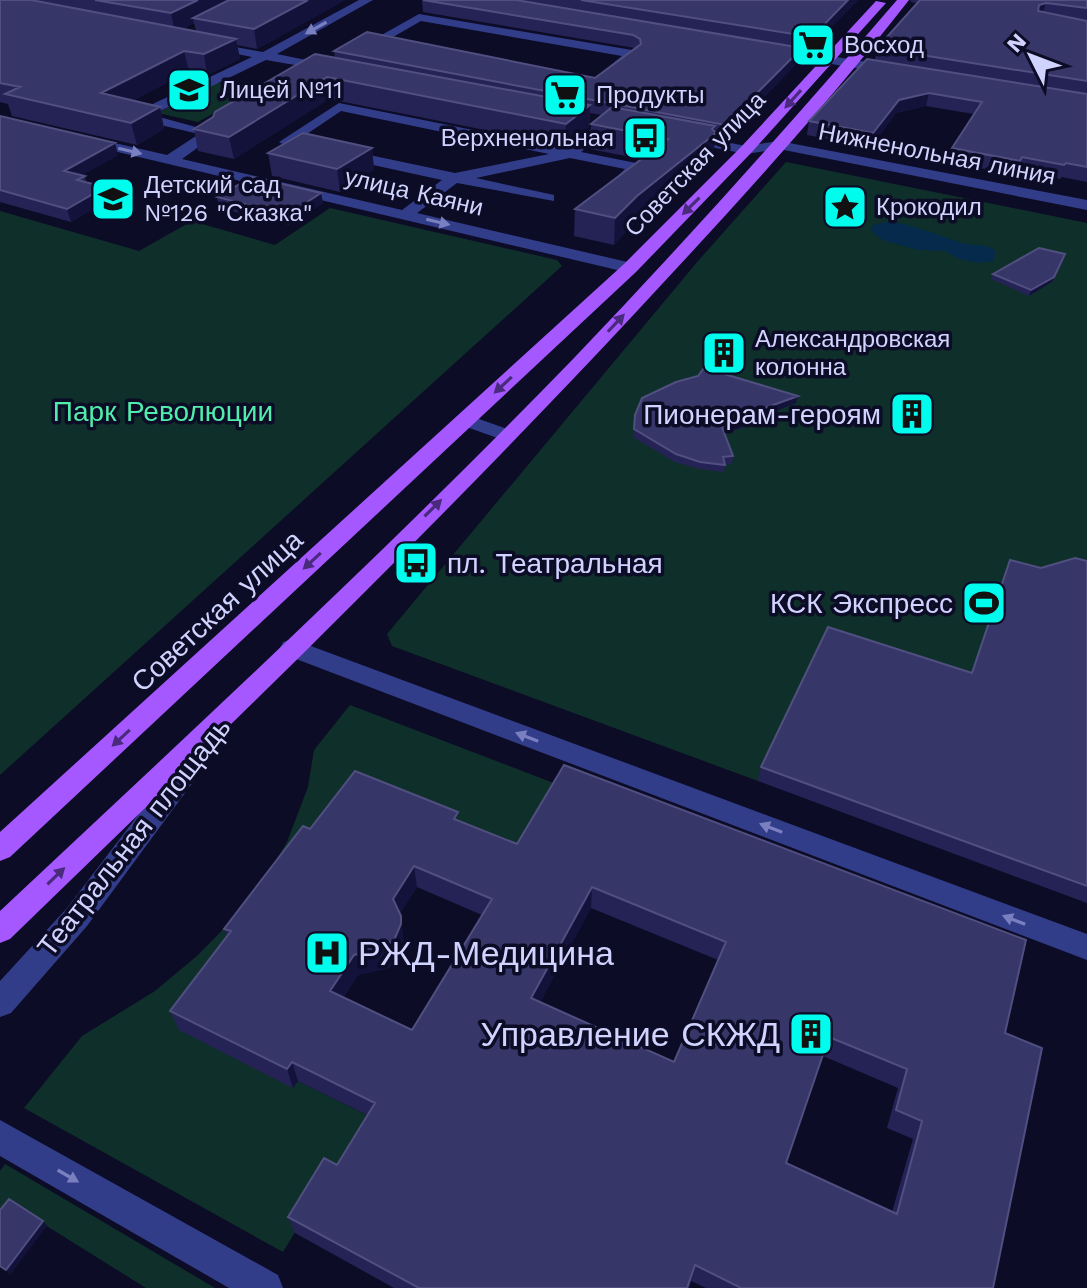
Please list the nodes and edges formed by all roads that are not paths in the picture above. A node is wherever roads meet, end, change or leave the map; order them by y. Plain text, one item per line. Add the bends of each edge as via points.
1 (367, 0) edge
2 (883, 0) edge
3 (903, 0) edge
4 (466, 20) junction
5 (192, 42) edge
6 (750, 47) edge
7 (417, 50) junction
8 (265, 56) junction
9 (404, 58) edge
10 (829, 59) junction
11 (850, 63) junction
12 (348, 72) edge
13 (908, 72) edge
14 (403, 101) edge
15 (382, 116) junction
16 (606, 123) edge
17 (666, 135) edge
18 (72, 137) edge
19 (779, 145) junction
20 (746, 150) junction
21 (569, 154) junction
22 (170, 160) junction
23 (454, 178) junction
24 (606, 194) edge
25 (549, 198) dead end
26 (1087, 205) edge
27 (405, 215) junction
28 (630, 268) junction
29 (465, 420) junction
30 (506, 435) junction
31 (292, 648) junction
32 (239, 701) junction
33 (2, 847) edge
34 (0, 930) edge
35 (1087, 947) edge
36 (0, 1003) edge
37 (0, 1137) edge
38 (265, 1288) edge

1 -> 8 street
2 - 10 main road, Советская улица
3 - 11 main road, Советская улица
4 - 7 street
4 - 7 street via 419,17 375,42
4 - 7 street via 632,54 595,84
5 - 8 street
6 - 10 street
7 - 9 street
8 - 12 street
8 - 22 street via 143,114 211,133
10 - 11 street
10 -> 20 main road, Советская улица
11 - 13 street
11 - 19 main road, Советская улица
14 - 15 street
15 - 21 street
15 - 23 street via 339,107 286,142
16 - 21 street
17 - 20 street, Нижненольная линия
18 -> 22 street, улица Каяни
19 - 20 street, Нижненольная линия
19 - 26 street, Нижненольная линия
30 -> 19 main road, Советская улица
20 -> 28 main road, Советская улица
21 - 23 street
21 - 24 street via 636,167
22 - 27 street, улица Каяни
23 - 25 street
23 - 27 street
27 -> 28 street, улица Каяни
28 -> 29 main road, Советская улица
29 - 30 street
29 -> 33 main road, Советская улица
31 -> 30 main road, Советская улица
31 - 32 main road, Советская улица
35 -> 31 street
34 -> 32 main road, Театральная площадь
32 - 36 street, Театральная площадь via 77,917
37 -> 38 street

